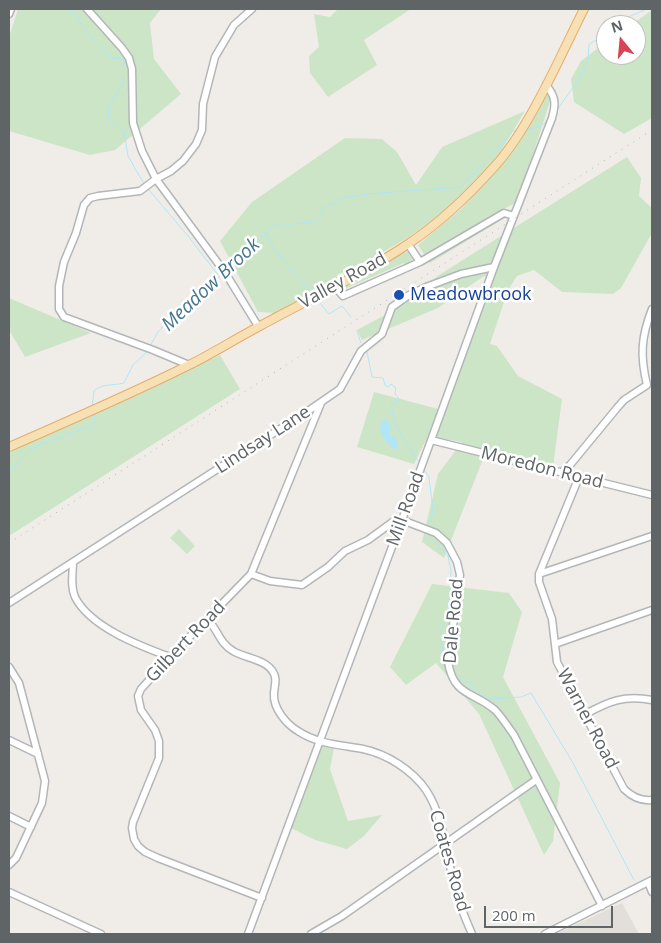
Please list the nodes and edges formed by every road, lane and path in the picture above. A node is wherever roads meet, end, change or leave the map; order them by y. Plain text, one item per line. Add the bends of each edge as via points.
1 (10, 9) edge
2 (87, 9) edge
3 (252, 9) edge
4 (584, 9) edge
5 (9, 14) edge
6 (546, 85) junction
7 (156, 179) junction
8 (514, 216) junction
9 (408, 244) junction
10 (420, 262) junction
11 (494, 267) junction
12 (335, 287) junction
13 (652, 309) edge
14 (258, 326) junction
15 (188, 366) junction
16 (321, 403) junction
17 (431, 440) junction
18 (9, 447) edge
19 (562, 472) junction
20 (579, 477) junction
21 (652, 495) edge
22 (402, 520) junction
23 (652, 536) edge
24 (74, 562) junction
25 (251, 574) junction
26 (539, 574) junction
27 (9, 603) edge
28 (652, 610) edge
29 (208, 619) junction
30 (555, 644) junction
31 (170, 657) junction
32 (9, 667) edge
33 (652, 700) edge
34 (584, 715) junction
35 (9, 740) edge
36 (320, 742) junction
37 (38, 754) junction
38 (536, 780) junction
39 (652, 800) edge
40 (9, 816) edge
41 (31, 827) junction
42 (445, 843) junction
43 (9, 865) edge
44 (650, 881) edge
45 (9, 892) edge
46 (652, 892) edge
47 (262, 898) junction
48 (602, 906) junction
49 (101, 934) edge
50 (248, 934) edge
51 (311, 934) edge
52 (472, 934) edge
53 (545, 934) edge

1 - 5 street
2 - 7 street via 129,58 134,123 142,151
3 - 7 street via 234,25 215,57 202,104 202,130 196,144 172,171
4 - 6 main road, Valley Road
6 - 8 street, Mill Road via 556,105
6 - 9 main road, Valley Road via 524,125 496,165 460,201
7 - 14 street via 226,274
7 - 15 street via 140,191 98,196 90,198 84,205 64,262 59,309 64,317
8 - 10 street via 504,213
8 - 11 street, Mill Road
9 - 10 street
9 - 12 main road, Valley Road
10 - 12 street via 344,296
11 - 16 street, Lindsay Lane via 461,274 426,287 394,306 382,334 360,351 340,389
11 - 17 street, Mill Road
12 - 14 main road, Valley Road
13 - 19 street via 641,349 647,385 620,404
14 - 15 main road, Valley Road
15 - 18 main road, Valley Road
16 - 24 street, Lindsay Lane
16 - 25 street, Gilbert Road
17 - 19 street, Moredon Road
17 - 22 street, Mill Road
19 - 20 street, Moredon Road
20 - 21 street, Moredon Road
20 - 26 street
22 - 25 street via 394,521 368,540 345,551 302,585 270,581
22 - 36 street, Mill Road
22 - 38 street, Dale Road via 436,533 447,543 457,562 460,575 448,662 450,674 459,689 495,710 514,735
23 - 26 street
24 - 27 street, Lindsay Lane
24 - 31 street via 72,584 82,606 106,627 134,644
25 - 29 street, Gilbert Road
26 - 30 street, Warner Road via 552,619
28 - 30 street
29 - 31 street, Gilbert Road
29 - 36 street, Coates Road via 228,648 272,670 274,700 280,713 297,731
30 - 34 street, Warner Road via 556,662
31 - 47 street, Gilbert Road via 138,696 141,710 159,741 159,758 133,822 134,839 145,852
32 - 37 street via 19,683
33 - 34 street via 614,700
34 - 39 street, Warner Road via 624,789 637,798
35 - 37 street
36 - 42 street, Coates Road via 378,753 408,771 428,794
36 - 47 street, Mill Road
37 - 41 street via 44,781 42,803
38 - 42 street
38 - 48 street, Dale Road
40 - 41 street
41 - 43 street via 16,858
42 - 51 street via 342,916
42 - 52 street, Coates Road via 456,892
44 - 46 street
44 - 48 street
45 - 49 street
47 - 50 street, Mill Road
48 - 53 street

